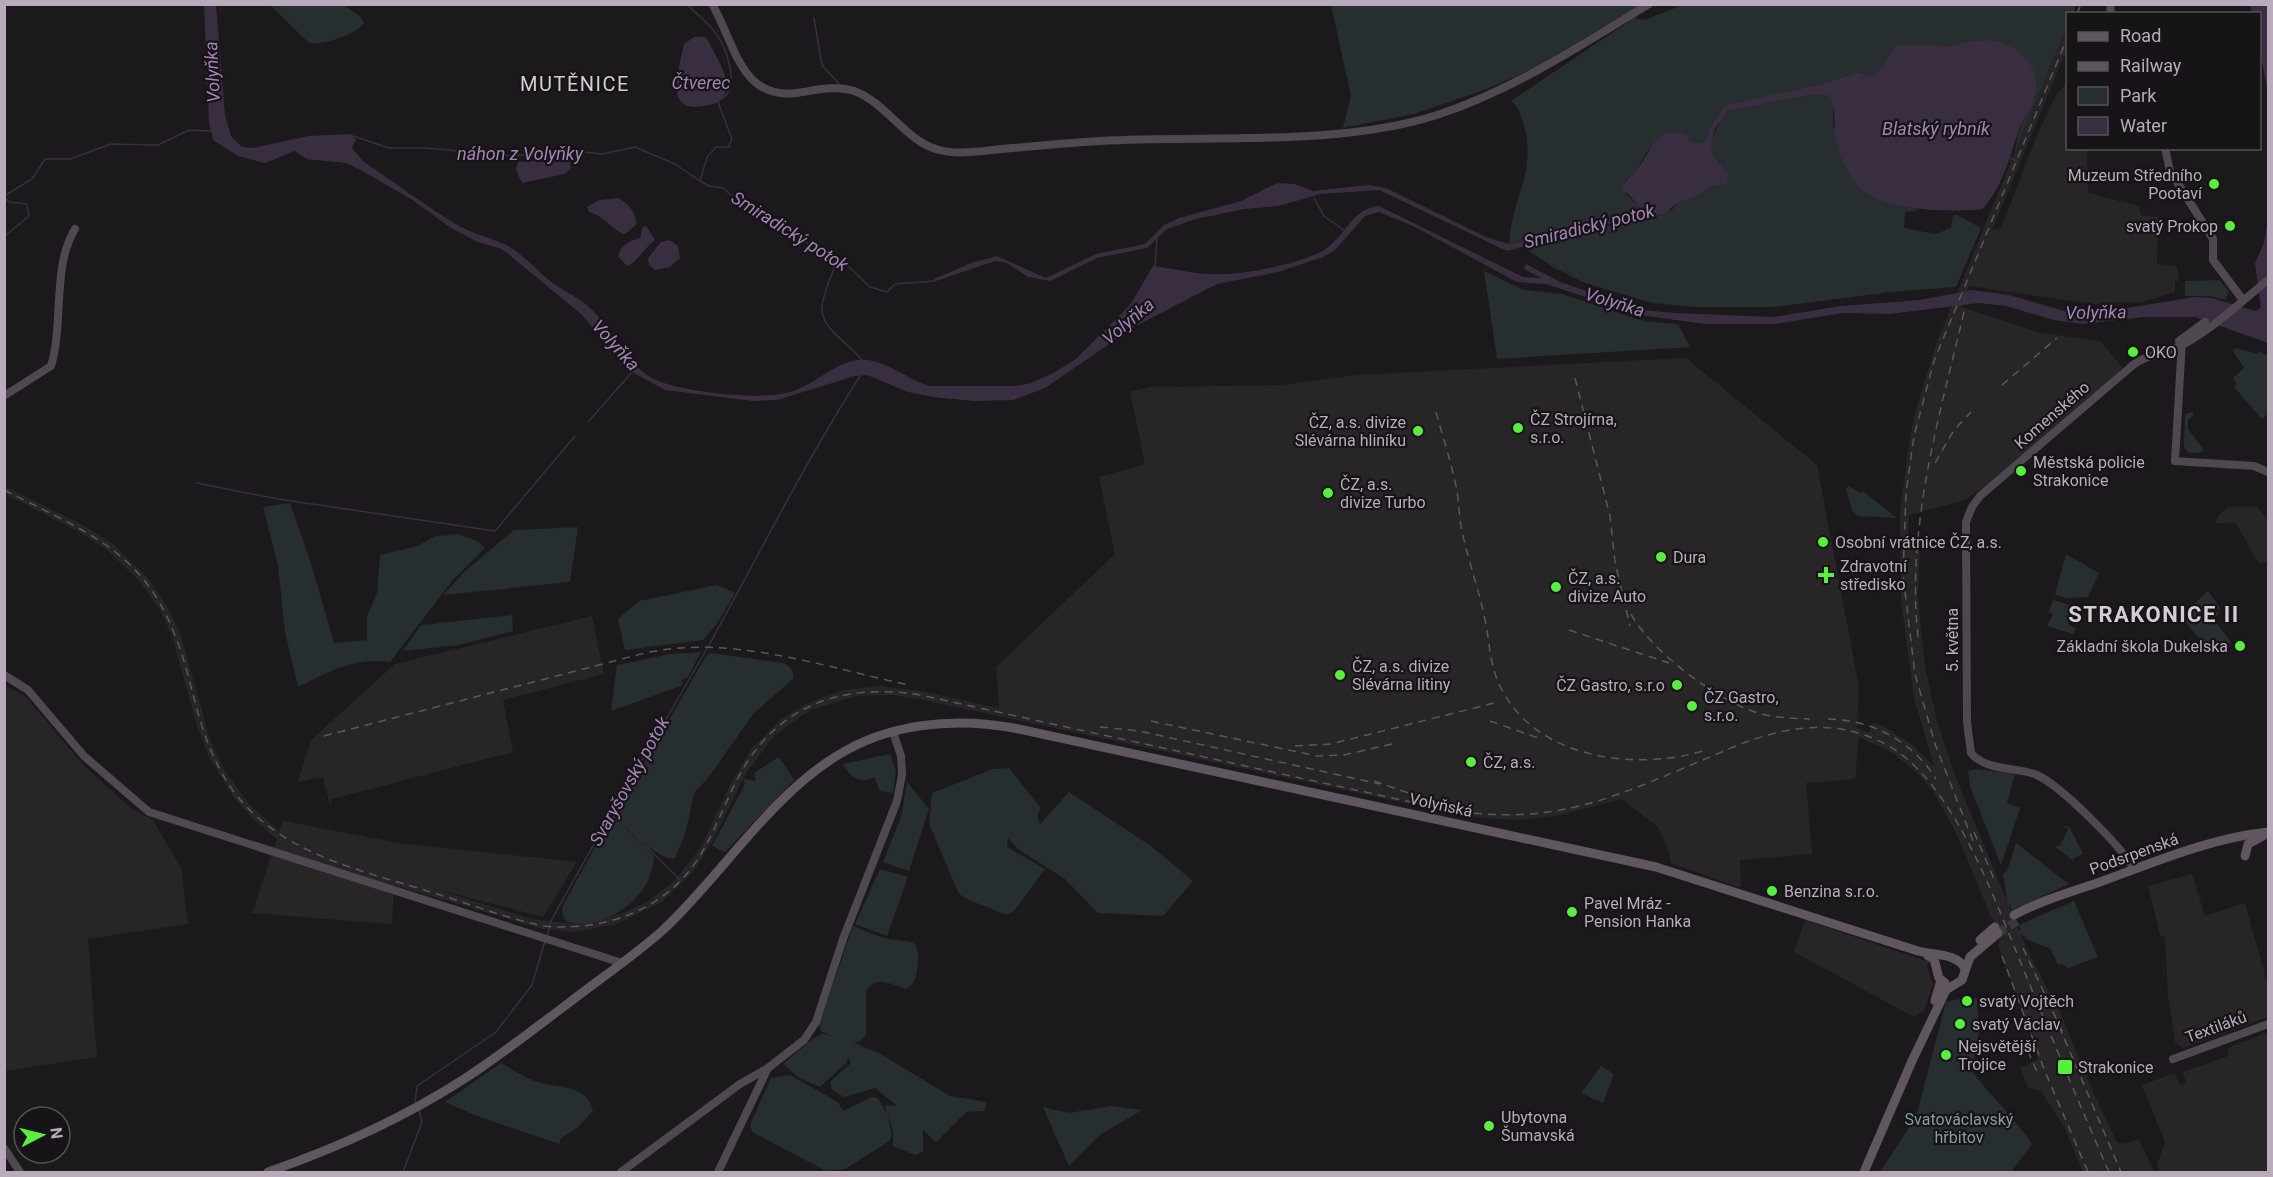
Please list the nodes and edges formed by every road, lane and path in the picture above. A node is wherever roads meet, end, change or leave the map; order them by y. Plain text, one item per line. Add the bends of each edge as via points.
1 (712, 4) edge
2 (1649, 4) edge
3 (2166, 150) edge
4 (75, 229) dead end
5 (2268, 273) edge
6 (2268, 280) edge
7 (2252, 289) junction
8 (2238, 300) junction
9 (2189, 338) junction
10 (2181, 345) junction
11 (2167, 350) junction
12 (4, 396) edge
13 (2268, 472) edge
14 (1968, 515) joint
15 (4, 675) edge
16 (893, 732) junction
17 (2268, 833) edge
18 (2245, 856) dead end
19 (2134, 869) junction
20 (2016, 918) tunnel mouth
21 (1918, 951) junction
22 (1954, 958) junction
23 (622, 963) junction
24 (1938, 968) junction
25 (1965, 969) junction
26 (1941, 980) junction
27 (1951, 985) junction
28 (2268, 1024) edge
29 (2174, 1059) dead end
30 (1912, 1061) junction
31 (768, 1068) junction
32 (4, 1148) edge
33 (20, 1173) edge
34 (268, 1173) edge
35 (621, 1173) edge
36 (718, 1173) edge
37 (1864, 1173) edge

1 - 2 street via 743,69 767,92 785,94 831,88 855,92 921,142 939,150 962,153 1076,142 1307,135 1382,128 1435,116 1488,96
3 - 8 street via 2174,180 2213,239 2213,260
4 - 12 street via 64,253 61,309 51,366
5 - 7 street
6 - 7 street
7 - 8 street, Komenského
8 - 9 street, Komenského
9 - 10 street
9 - 11 street, Komenského
10 - 11 street, Komenského
10 - 13 street via 2175,462 2254,466
11 - 14 street, Komenského via 2133,365 1980,496
14 - 19 street, 5. května via 1971,753 1980,761 2044,779 2107,834
15 - 23 street via 28,690 84,756 149,812
16 - 21 main road, Volyňská via 950,722 1024,730 1640,863
16 - 23 main road, Volyňská via 835,756 800,784 667,926
16 - 31 street via 901,756 897,801 843,939 816,1022 804,1040
17 - 18 main road via 2248,844
17 - 19 main road, Podsrpenská via 2203,846
19 - 20 main road, Podsrpenská via 2048,899
21 - 22 main road, Volyňská
21 - 24 main road, Volyňská via 1934,959
22 - 24 main road via 1942,961
22 - 25 main road
22 - 25 main road via 1996,930 1970,957
23 - 34 main road, Volyňská via 466,1078 423,1104 355,1138
24 - 26 main road
25 - 27 main road via 1962,980
26 - 27 main road
26 - 30 main road
27 - 30 main road
28 - 29 street, Textiláků
30 - 37 main road
31 - 35 street via 740,1083
31 - 36 street
32 - 33 street

